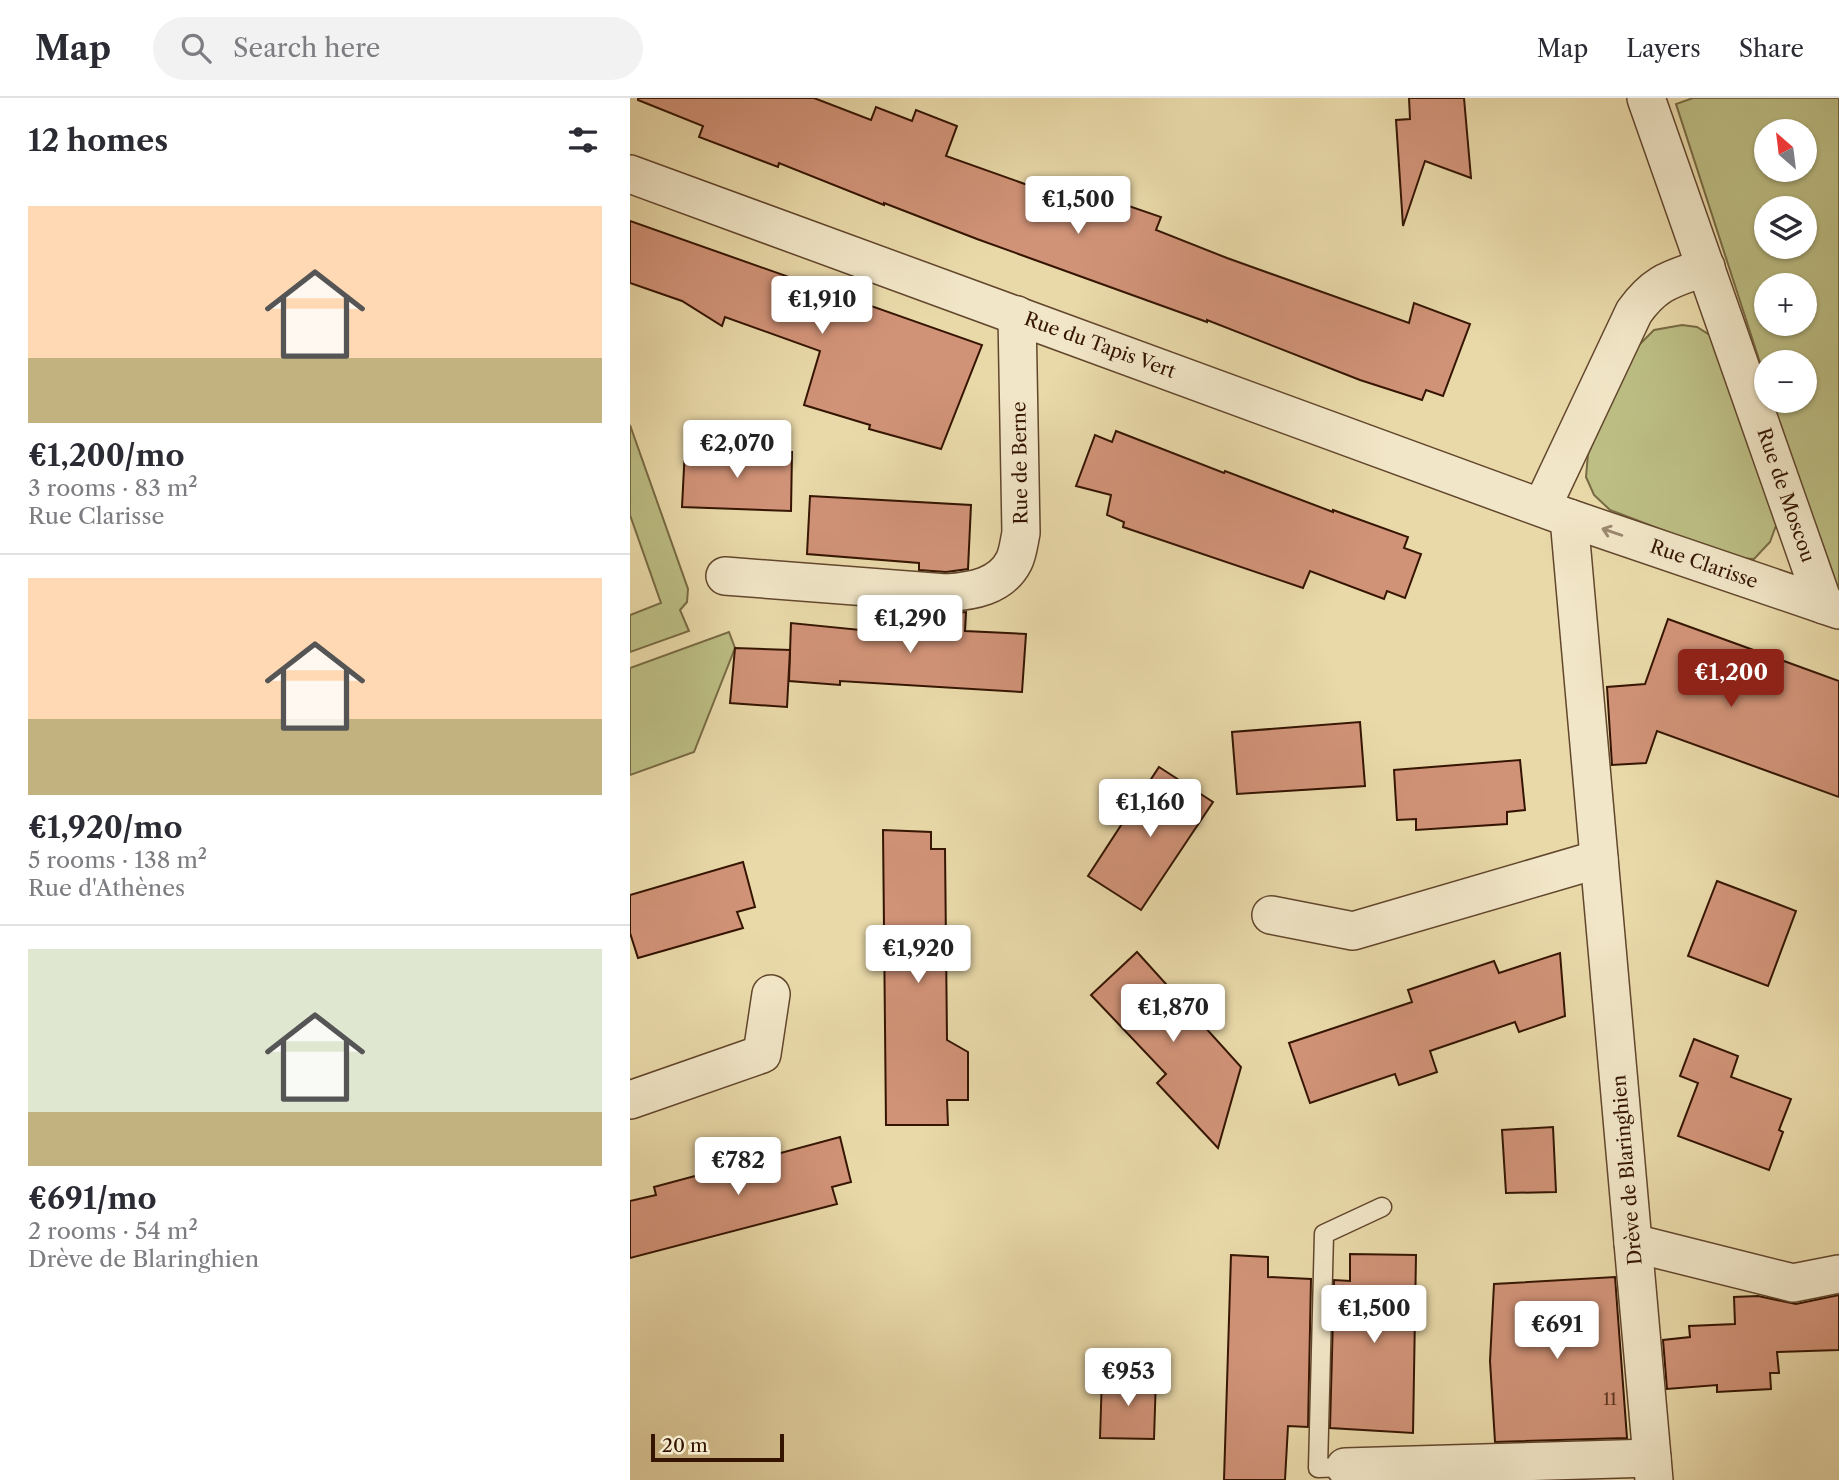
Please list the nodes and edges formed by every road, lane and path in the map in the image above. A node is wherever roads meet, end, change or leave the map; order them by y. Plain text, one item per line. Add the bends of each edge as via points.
1 (1646, 98) edge
2 (630, 174) edge
3 (1706, 267) junction
4 (1017, 315) junction
5 (1555, 513) junction
6 (725, 576) dead end
7 (1832, 607) edge
8 (1599, 859) junction
9 (1271, 915) dead end
10 (771, 994) dead end
11 (630, 1100) edge
12 (1382, 1207) dead end
13 (1633, 1243) junction
14 (1839, 1274) edge
15 (1345, 1466) joint
16 (1653, 1469) edge

1 - 3 street, Rue de Moscou
2 - 4 street, Rue du Tapis Vert
3 - 5 street via 1656,286 1634,312
3 - 7 street, Rue de Moscou
4 - 5 street, Rue du Tapis Vert
4 - 6 street, Rue de Berne via 1021,533 1014,560 1003,576 989,586 946,593
7 -> 5 street, Rue Clarisse
5 - 8 street, Drève de Blaringhien
8 - 9 street via 1353,931
8 - 13 street, Drève de Blaringhien
10 - 11 street via 762,1054
12 - 15 lane via 1324,1234 1318,1468
13 - 14 street via 1793,1283
13 - 16 street, Drève de Blaringhien
15 - 16 street

